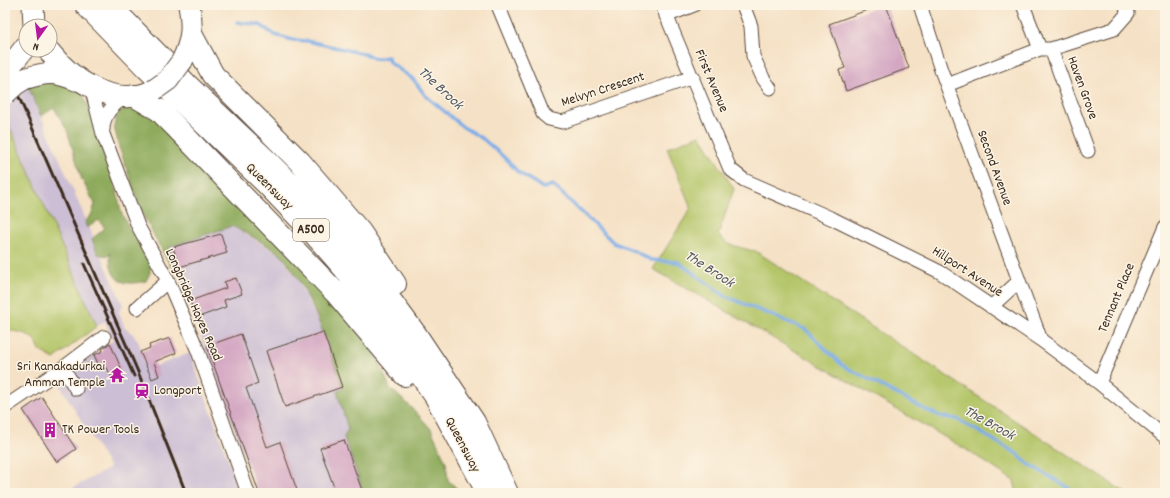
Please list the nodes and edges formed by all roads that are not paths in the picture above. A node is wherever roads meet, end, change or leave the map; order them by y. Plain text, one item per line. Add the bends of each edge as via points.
1 (86, 5) edge
2 (109, 5) edge
3 (189, 5) edge
4 (694, 5) edge
5 (743, 5) edge
6 (920, 5) edge
7 (1023, 5) edge
8 (1125, 5) edge
9 (499, 8) dead end
10 (664, 10) edge
11 (192, 36) junction
12 (1045, 50) junction
13 (57, 58) edge
14 (692, 78) junction
15 (86, 84) junction
16 (947, 85) junction
17 (770, 88) dead end
18 (5, 94) edge
19 (138, 94) junction
20 (103, 134) junction
21 (1088, 151) dead end
22 (730, 169) joint
23 (1165, 226) edge
24 (168, 281) junction
25 (1019, 281) junction
26 (991, 307) junction
27 (138, 308) dead end
28 (104, 337) dead end
29 (1041, 340) junction
30 (64, 368) junction
31 (1098, 383) junction
32 (76, 389) dead end
33 (5, 407) edge
34 (474, 422) junction
35 (1165, 437) edge
36 (248, 493) edge
37 (488, 493) edge
38 (507, 493) edge

1 - 37 highway, Queensway / A500 via 265,182 345,269 436,397
2 - 34 highway, Queensway / A500 via 318,212 362,262 416,335
3 - 11 main road
4 - 10 street
5 - 17 street via 751,26 753,56
6 - 16 street, Second Avenue
7 - 12 street, Haven Grove
8 - 12 street via 1128,13 1114,29
9 - 14 street, Melvyn Crescent via 543,114 549,120 562,122
10 - 14 street, First Avenue
11 - 19 main road, bridge via 182,61 168,80
11 - 34 highway via 212,75 300,162 360,232 416,313
12 - 16 street
12 - 21 street, Haven Grove
13 - 15 main road
14 - 22 street, First Avenue
15 - 18 main road, bridge via 53,72 42,73 24,79
15 - 19 main road via 104,92
15 - 20 street, Longbridge Hayes Road
16 - 25 street, Second Avenue
19 - 20 street via 111,107 103,124
19 - 37 highway via 159,110 341,299 402,370
20 - 24 street, Longbridge Hayes Road via 138,226
22 - 26 street, Hillport Avenue via 744,180 833,219 940,272
23 - 31 street, Tennant Place
24 - 27 street
24 - 36 street, Longbridge Hayes Road via 198,351
25 - 26 street
25 - 29 street, Second Avenue
26 - 29 street, Hillport Avenue
28 - 30 street
29 - 31 street, Hillport Avenue
30 - 32 street
30 - 33 street
31 - 35 street, Hillport Avenue
34 - 38 highway, Queensway / A500

